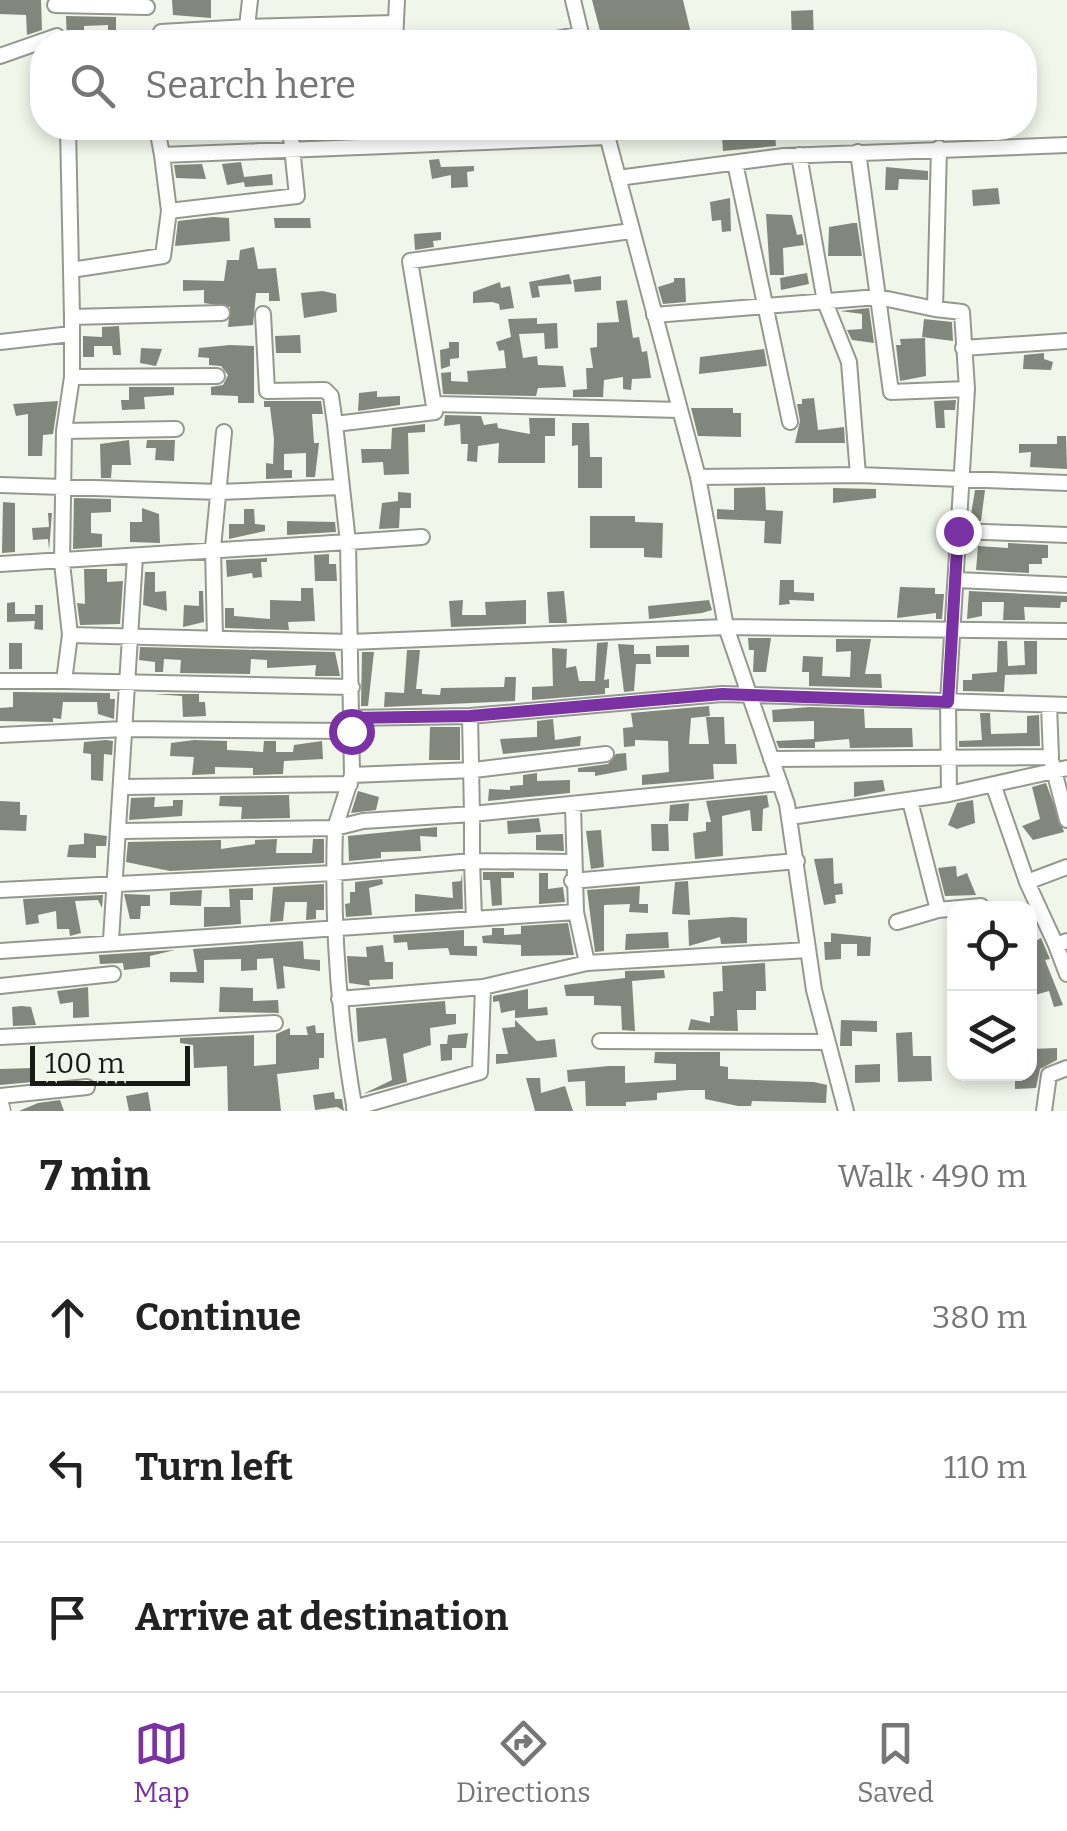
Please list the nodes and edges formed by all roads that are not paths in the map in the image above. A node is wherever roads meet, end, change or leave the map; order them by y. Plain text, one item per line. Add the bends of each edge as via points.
1 (250, 0) edge
2 (396, 0) edge
3 (573, 0) edge
4 (55, 2) edge
5 (147, 8) dead end
6 (394, 24) junction
7 (247, 27) junction
8 (57, 30) edge
9 (195, 30) edge
10 (394, 30) edge
11 (580, 30) edge
12 (30, 47) edge
13 (0, 56) edge
14 (68, 140) edge
15 (159, 140) edge
16 (291, 140) edge
17 (422, 140) edge
18 (608, 140) edge
19 (1067, 145) edge
20 (939, 148) junction
21 (292, 149) junction
22 (858, 152) junction
23 (162, 155) junction
24 (799, 155) junction
25 (735, 162) junction
26 (618, 178) junction
27 (169, 211) junction
28 (631, 230) junction
29 (71, 270) junction
30 (878, 297) junction
31 (824, 302) junction
32 (763, 308) junction
33 (935, 309) junction
34 (222, 312) dead end
35 (263, 314) dead end
36 (654, 315) junction
37 (72, 317) junction
38 (71, 334) junction
39 (1067, 341) edge
40 (0, 342) edge
41 (964, 348) junction
42 (217, 376) dead end
43 (72, 377) junction
44 (967, 389) junction
45 (434, 404) junction
46 (680, 410) junction
47 (790, 422) dead end
48 (336, 424) junction
49 (176, 428) dead end
50 (64, 431) junction
51 (224, 432) dead end
52 (858, 476) junction
53 (698, 477) junction
54 (963, 482) junction
55 (1067, 482) edge
56 (0, 485) edge
57 (341, 487) junction
58 (65, 488) junction
59 (220, 492) junction
60 (958, 531) junction
61 (1067, 535) edge
62 (422, 537) dead end
63 (348, 542) junction
64 (213, 548) junction
65 (135, 557) junction
66 (62, 563) junction
67 (0, 564) edge
68 (957, 580) junction
69 (1067, 584) edge
70 (726, 627) junction
71 (953, 629) junction
72 (1067, 631) edge
73 (70, 635) junction
74 (131, 636) junction
75 (216, 638) junction
76 (350, 642) junction
77 (0, 681) edge
78 (64, 681) junction
79 (128, 682) junction
80 (352, 687) junction
81 (751, 697) junction
82 (948, 702) junction
83 (1049, 705) junction
84 (1067, 705) edge
85 (470, 716) junction
86 (351, 725) junction
87 (124, 729) junction
88 (0, 735) edge
89 (606, 754) dead end
90 (950, 757) junction
91 (771, 759) junction
92 (1057, 765) edge
93 (474, 770) junction
94 (351, 780) junction
95 (780, 784) junction
96 (122, 787) junction
97 (994, 787) junction
98 (949, 794) junction
99 (910, 801) junction
100 (573, 806) junction
101 (472, 814) junction
102 (790, 817) junction
103 (1067, 820) edge
104 (335, 828) junction
105 (120, 831) junction
106 (472, 861) junction
107 (797, 861) junction
108 (573, 862) junction
109 (1067, 867) edge
110 (334, 873) junction
111 (572, 881) junction
112 (116, 882) junction
113 (1027, 882) junction
114 (0, 890) edge
115 (947, 909) edge
116 (938, 910) junction
117 (576, 912) junction
118 (474, 919) junction
119 (897, 922) dead end
120 (333, 928) junction
121 (112, 940) junction
122 (1062, 943) edge
123 (0, 950) edge
124 (808, 950) junction
125 (587, 963) junction
126 (113, 974) dead end
127 (1067, 974) edge
128 (0, 986) edge
129 (483, 987) junction
130 (338, 999) junction
131 (275, 1023) dead end
132 (0, 1038) edge
133 (600, 1041) dead end
134 (826, 1042) junction
135 (1067, 1068) edge
136 (88, 1087) dead end
137 (0, 1096) edge
138 (354, 1110) edge
139 (846, 1111) edge
140 (1044, 1111) edge

1 - 7 street
2 - 6 street
3 - 11 street
4 - 5 street
4 - 8 street
6 - 7 street
6 - 10 street
7 - 9 street
12 - 13 street
14 - 29 street
15 - 23 street
16 - 21 street
17 - 21 street
18 - 26 street
19 - 20 street
20 - 22 street
20 - 33 street
21 - 23 street
21 - 27 street via 297,196
22 - 24 street
22 - 30 street
23 - 27 street
24 - 25 street
24 - 31 street
25 - 26 street
25 - 32 street
26 - 28 street
27 - 29 street via 163,256
28 - 36 street
28 - 45 street via 410,261
29 - 37 street
30 - 31 street
30 - 33 street
30 - 44 street via 891,392
31 - 32 street
31 - 52 street via 849,362
32 - 36 street
32 - 47 street
33 - 41 street via 962,312
34 - 37 street
35 - 48 street via 266,391 325,390
36 - 46 street
37 - 38 street
38 - 40 street
38 - 43 street
39 - 41 street
41 - 44 street
42 - 43 street
43 - 50 street
44 - 54 street
45 - 46 street
45 - 48 street via 435,412
46 - 53 street
48 - 57 street
49 - 50 street
50 - 58 street
51 - 59 street
52 - 53 street
52 - 54 street
53 - 70 street
54 - 55 street
54 - 60 street
56 - 58 street
57 - 59 street
57 - 63 street
58 - 59 street
58 - 66 street
59 - 64 street
60 - 61 street
60 - 68 street
62 - 63 street
63 - 64 street
63 - 76 street
64 - 65 street
64 - 75 street
65 - 66 street
65 - 74 street
66 - 67 street
66 - 73 street
68 - 69 street
68 - 71 street
70 - 71 street
70 - 76 street
70 - 81 street
71 - 72 street
71 - 82 street
73 - 74 street
73 - 78 street
74 - 75 street
74 - 79 street
75 - 76 street
76 - 80 street
77 - 78 street
78 - 79 street
79 - 80 street
79 - 87 street
80 - 86 street
81 - 82 street
81 - 85 street
81 - 91 street
82 - 83 street
82 - 90 street
83 - 84 street
83 - 92 street
85 - 86 street
85 - 93 street
86 - 87 street
86 - 94 street
87 - 88 street
87 - 96 street
89 - 93 street
90 - 91 street
90 - 92 street
90 - 98 street
91 - 95 street
92 - 97 street
92 - 103 street
93 - 94 street
93 - 101 street
94 - 96 street
94 - 104 street
95 - 100 street
95 - 102 street
96 - 105 street
97 - 98 street
97 - 113 street
98 - 99 street
99 - 102 street
99 - 116 street
100 - 101 street
100 - 108 street
101 - 104 street
101 - 106 street
102 - 107 street
104 - 105 street
104 - 110 street
105 - 112 street
106 - 108 street
106 - 110 street
106 - 118 street
107 - 111 street
107 - 124 street
108 - 111 street
109 - 113 street
110 - 112 street
110 - 120 street
111 - 117 street
112 - 114 street
112 - 121 street
113 - 122 street
115 - 116 street
116 - 119 street
117 - 118 street
117 - 125 street
118 - 120 street
120 - 121 street
120 - 130 street
121 - 123 street
122 - 127 street
124 - 125 street
124 - 134 street
125 - 129 street
126 - 128 street
129 - 130 street
129 - 138 street via 480,1072
130 - 138 street
131 - 132 street
133 - 134 street
134 - 139 street
135 - 140 street via 1048,1075
136 - 137 street

